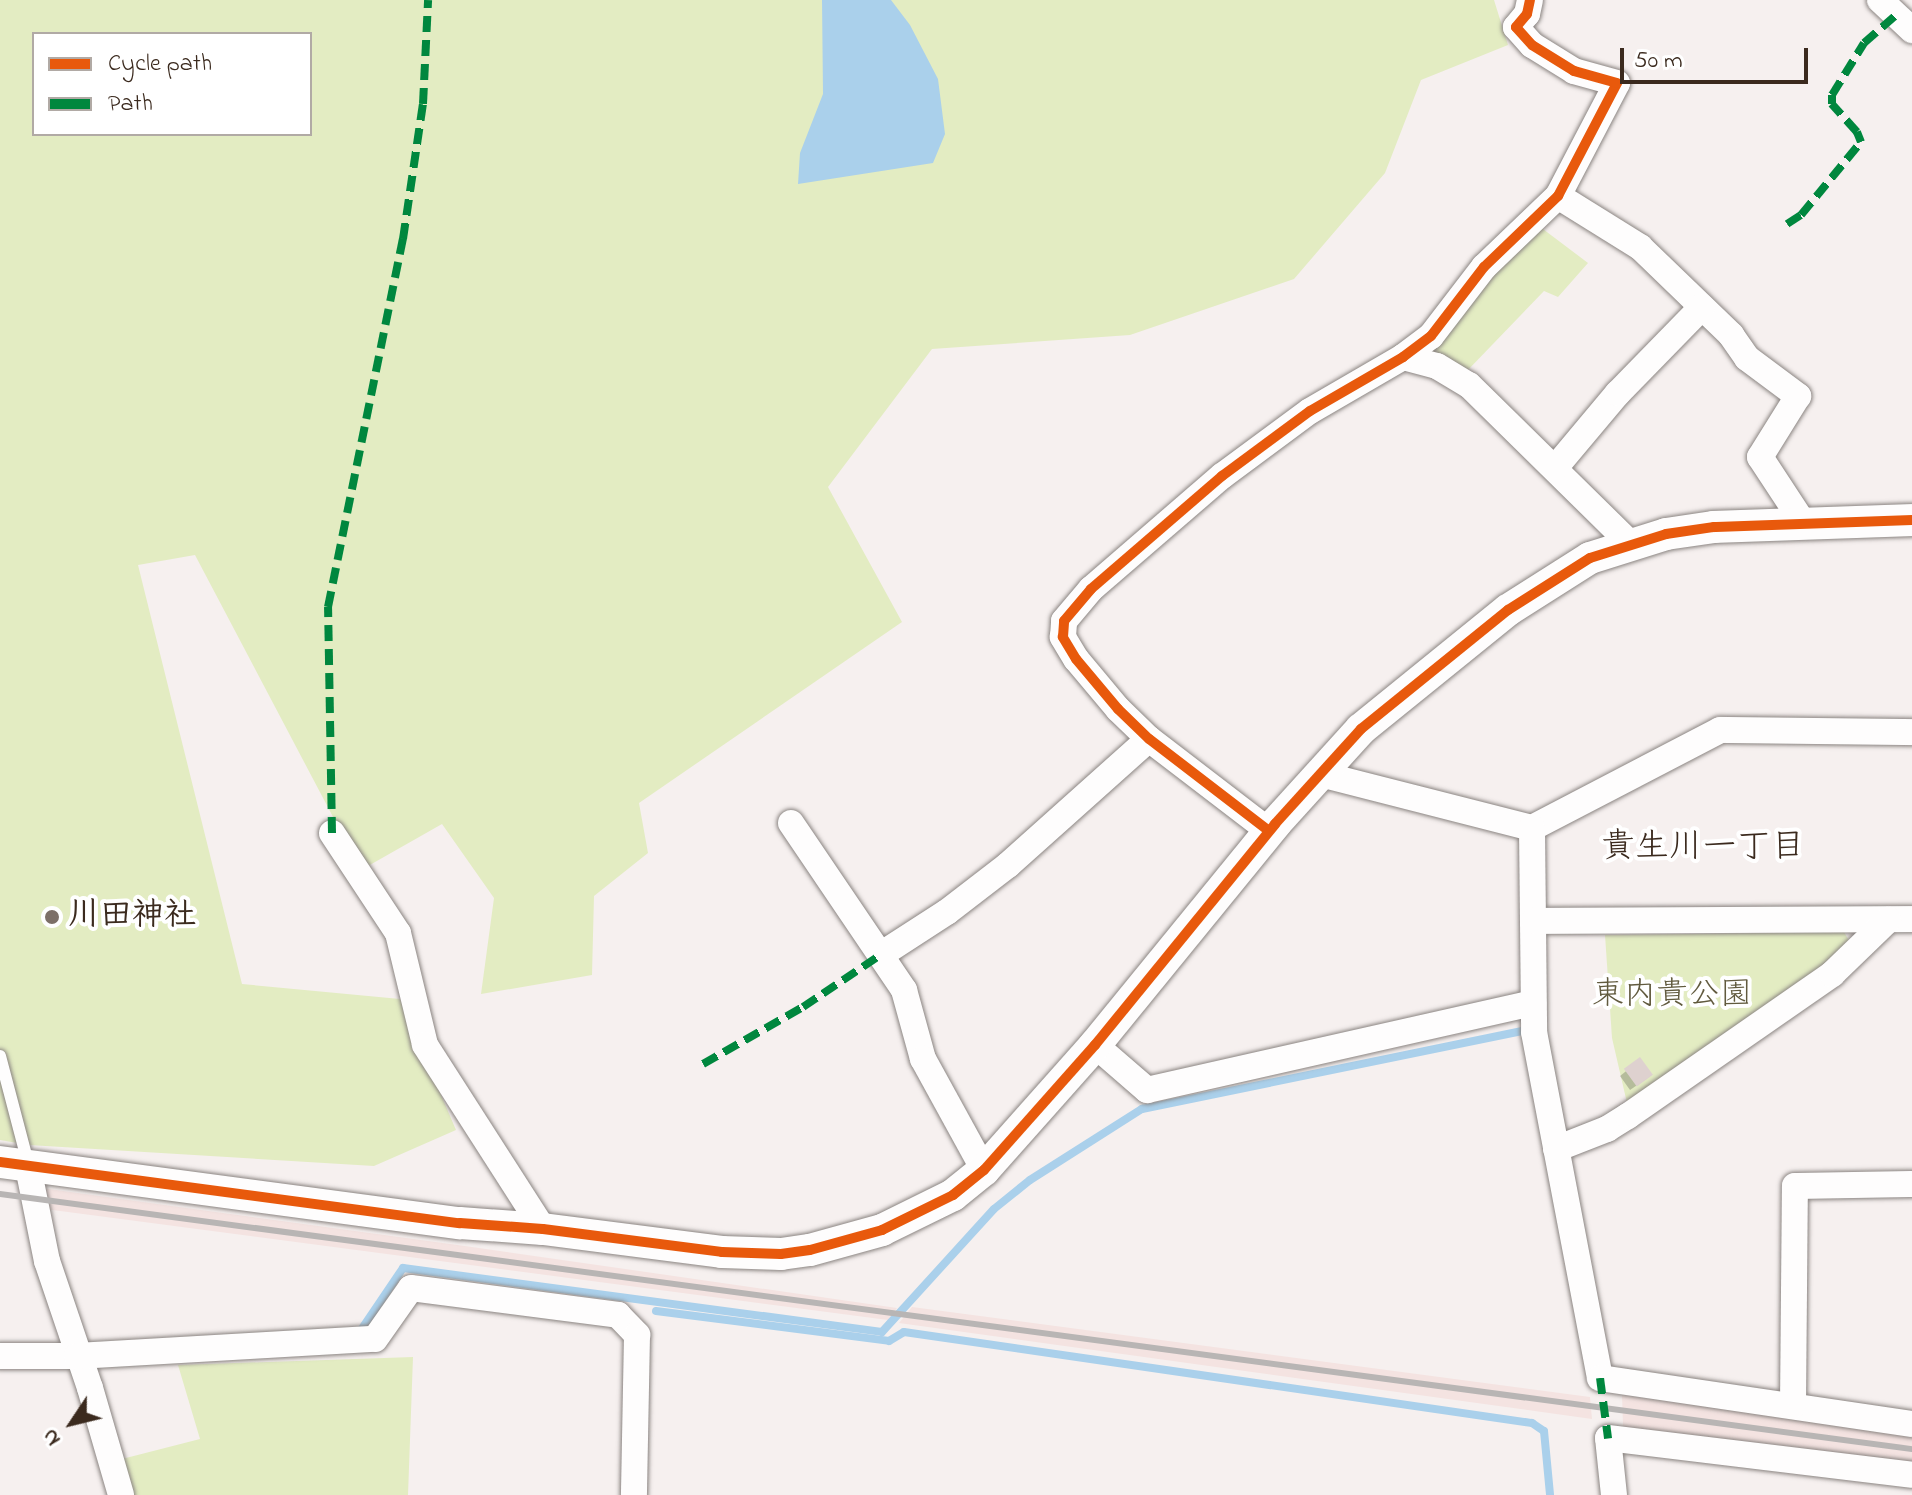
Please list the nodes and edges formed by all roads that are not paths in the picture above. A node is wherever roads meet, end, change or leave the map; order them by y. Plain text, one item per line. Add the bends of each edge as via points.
1 (1530, 0) edge
2 (1880, 0) edge
3 (1912, 30) edge
4 (1558, 196) junction
5 (1702, 307) junction
6 (1403, 357) junction
7 (1555, 468) junction
8 (1912, 520) edge
9 (1804, 524) junction
10 (1630, 543) junction
11 (1912, 732) edge
12 (1149, 739) junction
13 (1320, 774) junction
14 (791, 823) dead end
15 (1532, 828) junction
16 (1269, 831) junction
17 (332, 833) dead end
18 (1900, 919) edge
19 (1534, 921) junction
20 (882, 954) junction
21 (1533, 1003) junction
22 (1095, 1045) junction
23 (0, 1056) edge
24 (1556, 1149) junction
25 (14, 1164) edge
26 (984, 1170) junction
27 (1912, 1184) edge
28 (543, 1229) junction
29 (0, 1356) edge
30 (77, 1356) junction
31 (1793, 1405) junction
32 (1912, 1424) edge
33 (1912, 1475) edge
34 (121, 1495) edge
35 (634, 1495) edge
36 (1614, 1495) edge

1 - 4 street via 1516,27 1532,45 1574,71 1617,83
2 - 3 street
4 - 5 street via 1640,247
4 - 6 street via 1484,267 1431,336
5 - 7 street via 1618,393
5 - 9 street via 1747,358 1798,396 1760,457
6 - 7 street via 1437,366 1469,385
6 - 12 street via 1310,411 1222,476 1099,582 1064,621 1063,637 1076,659
7 - 10 street
8 - 9 street
9 - 10 street via 1714,527
10 - 13 street via 1553,580 1464,642 1361,729
11 - 15 street via 1720,730
12 - 16 street
12 - 20 street via 1008,865
13 - 15 street
13 - 16 street
14 - 20 street
15 - 19 street
16 - 22 street
17 - 28 street via 398,933 425,1045
18 - 19 street
18 - 24 street via 1832,974 1628,1116
19 - 21 street
20 - 26 street via 904,990 923,1059
21 - 22 street via 1147,1090
21 - 24 street
22 - 26 street
23 - 25 lane
24 - 31 street via 1600,1378
25 - 28 street via 460,1223
25 - 30 street
26 - 28 street via 915,1216 844,1242 781,1254 722,1252
27 - 31 street via 1795,1186
29 - 30 street
30 - 34 street
30 - 35 street via 375,1339 411,1288 618,1315 637,1335
31 - 32 street
33 - 36 street via 1608,1438

